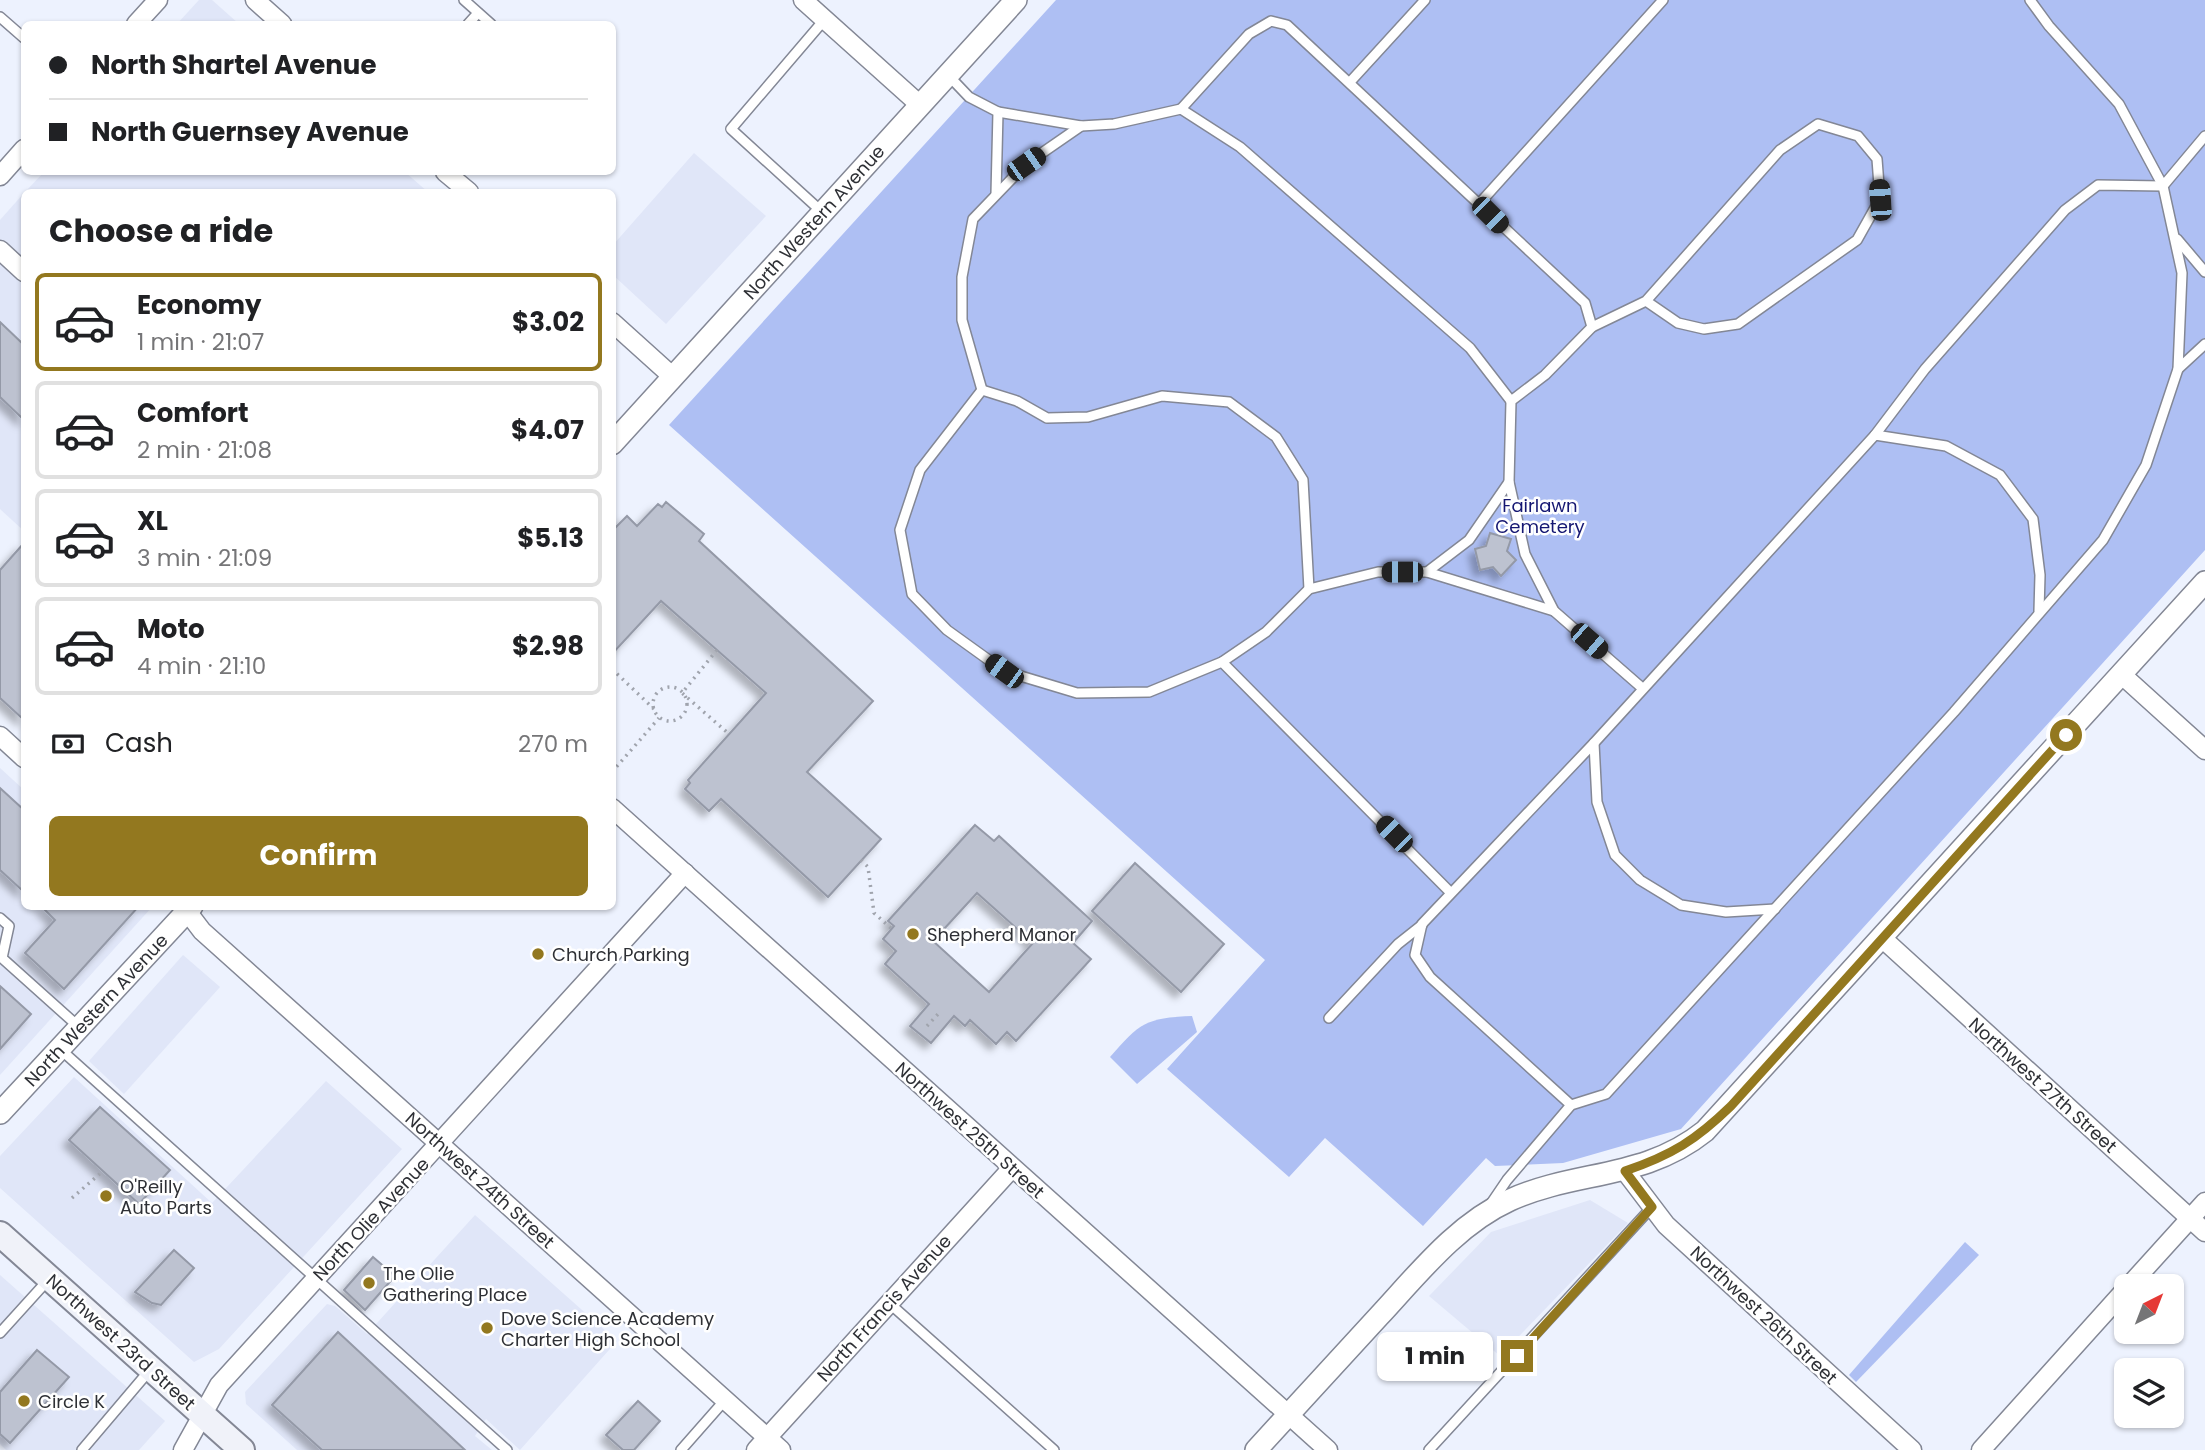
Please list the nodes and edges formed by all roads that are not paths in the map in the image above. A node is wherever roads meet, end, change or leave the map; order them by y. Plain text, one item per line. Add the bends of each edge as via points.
1 (158, 0) edge
2 (255, 0) edge
3 (464, 0) edge
4 (803, 0) edge
5 (1016, 0) edge
6 (1425, 0) edge
7 (1663, 0) edge
8 (2030, 0) edge
9 (478, 13) junction
10 (0, 17) edge
11 (825, 19) junction
12 (139, 21) edge
13 (279, 21) edge
14 (471, 21) edge
15 (487, 21) edge
16 (21, 35) edge
17 (948, 75) junction
18 (1350, 82) junction
19 (920, 105) junction
20 (1181, 109) junction
21 (998, 112) junction
22 (1081, 126) junction
23 (2205, 136) edge
24 (21, 152) edge
25 (448, 175) edge
26 (0, 176) edge
27 (2163, 186) junction
28 (465, 189) edge
29 (996, 194) junction
30 (1479, 204) junction
31 (823, 212) junction
32 (2176, 237) junction
33 (0, 250) edge
34 (21, 269) edge
35 (2205, 272) edge
36 (1647, 301) junction
37 (616, 326) edge
38 (1592, 327) junction
39 (2205, 344) edge
40 (2179, 369) junction
41 (673, 377) junction
42 (982, 390) junction
43 (1511, 401) junction
44 (1875, 435) junction
45 (616, 440) edge
46 (1509, 482) junction
47 (1427, 572) junction
48 (2205, 582) edge
49 (1308, 589) junction
50 (1554, 611) junction
51 (2039, 611) junction
52 (1222, 662) junction
53 (2121, 674) junction
54 (1642, 687) junction
55 (0, 736) edge
56 (1594, 743) junction
57 (2205, 750) edge
58 (21, 755) edge
59 (616, 812) edge
60 (685, 873) junction
61 (1450, 892) junction
62 (1775, 909) junction
63 (185, 910) edge
64 (188, 910) edge
65 (0, 918) edge
66 (1422, 924) junction
67 (1882, 938) junction
68 (1329, 1018) dead end
69 (79, 1027) junction
70 (60, 1049) junction
71 (1571, 1105) junction
72 (0, 1113) edge
73 (440, 1144) junction
74 (1012, 1168) junction
75 (1625, 1171) junction
76 (2205, 1202) edge
77 (1652, 1207) junction
78 (1484, 1215) junction
79 (2190, 1218) junction
80 (2205, 1232) edge
81 (0, 1234) edge
82 (2140, 1274) edge
83 (50, 1278) junction
84 (317, 1278) junction
85 (888, 1301) junction
86 (2114, 1302) edge
87 (0, 1334) edge
88 (151, 1369) junction
89 (725, 1400) junction
90 (202, 1415) junction
91 (1287, 1416) junction
92 (768, 1446) edge
93 (82, 1450) edge
94 (183, 1450) edge
95 (242, 1450) edge
96 (507, 1450) edge
97 (681, 1450) edge
98 (1054, 1450) edge
99 (1256, 1450) edge
100 (1328, 1450) edge
101 (1429, 1450) edge
102 (1912, 1450) edge
103 (1981, 1450) edge

1 - 12 street
2 - 13 street
3 - 9 lane
4 - 11 street
5 - 17 street, North Western Avenue
6 - 18 lane
7 - 30 lane
8 - 27 lane via 2119,104
9 - 14 lane
9 - 15 lane
10 - 16 lane
11 - 19 street
11 - 31 lane via 731,129
17 - 19 street, North Western Avenue
17 - 21 lane via 969,97
18 - 20 lane via 1287,25 1271,21 1249,34
18 - 30 lane
19 - 31 street, North Western Avenue
20 - 22 lane via 1114,124
20 - 43 lane via 1240,147 1470,348
21 - 22 lane
21 - 29 lane
22 - 29 lane via 1026,164
23 - 27 lane
24 - 26 street
25 - 28 street
27 - 32 lane
27 - 44 lane via 2098,185 2065,210 1924,369
29 - 42 lane via 972,219 962,277 962,320
30 - 38 lane via 1584,303
31 - 41 street, North Western Avenue
32 - 35 lane
32 - 40 lane via 2182,273
33 - 34 street
36 - 36 lane via 1678,323 1704,329 1738,324 1857,240 1880,200 1877,159 1858,135 1818,124 1780,150
36 - 38 lane
37 - 41 street
38 - 43 lane via 1545,375
39 - 40 lane
40 - 51 lane via 2146,465 2103,540
41 - 45 street, North Western Avenue
42 - 49 lane via 1017,401 1047,418 1088,417 1162,396 1229,402 1276,437 1304,480
42 - 52 lane via 920,470 900,530 912,594 947,630 1004,671 1077,693 1149,692
43 - 46 lane
44 - 51 lane via 1946,446 2000,475 2033,519
44 - 54 lane
46 - 47 lane via 1469,540
46 - 50 lane via 1525,554
47 - 49 lane via 1378,572
47 - 50 lane
48 - 53 street
49 - 52 lane via 1266,632
50 - 54 lane
51 - 62 lane
52 - 61 lane
53 - 57 street
53 - 67 street
54 - 56 lane
55 - 58 street
56 - 61 lane
56 - 62 lane via 1597,802 1615,855 1640,880 1681,905 1726,912
59 - 60 street, Northwest 25th Street
60 - 73 street, North Olie Avenue
60 - 74 street, Northwest 25th Street
61 - 66 lane
62 - 71 lane via 1606,1094
63 - 69 street, North Western Avenue
64 - 73 street, Northwest 24th Street via 202,931
65 - 69 lane via 9,926 2,958
66 - 68 lane
66 - 71 lane via 1415,955 1430,977
67 - 75 street via 1704,1131 1662,1159
67 - 79 street, Northwest 27th Street
69 - 70 street, North Western Avenue
70 - 72 street, North Western Avenue
70 - 84 lane
71 - 78 lane via 1507,1180
73 - 84 street, North Olie Avenue
73 - 89 street, Northwest 24th Street
74 - 85 street, North Francis Avenue
74 - 91 street, Northwest 25th Street
75 - 77 street, Northwest 26th Street
75 - 78 street via 1530,1193
76 - 79 street
77 - 101 lane
77 - 102 street, Northwest 26th Street via 1666,1225
78 - 91 street via 1428,1263
79 - 80 street, Northwest 27th Street
79 - 82 street
81 - 83 main road, Northwest 23rd Street
83 - 87 lane
83 - 88 main road, Northwest 23rd Street
84 - 90 street, North Olie Avenue via 219,1385
84 - 96 lane
85 - 92 street, North Francis Avenue
85 - 98 lane
86 - 103 street
88 - 90 main road, Northwest 23rd Street
88 - 93 lane
89 - 92 street, Northwest 24th Street
89 - 97 lane
90 - 94 street, North Olie Avenue
90 - 95 main road, Northwest 23rd Street
91 - 99 street
91 - 100 street, Northwest 25th Street

